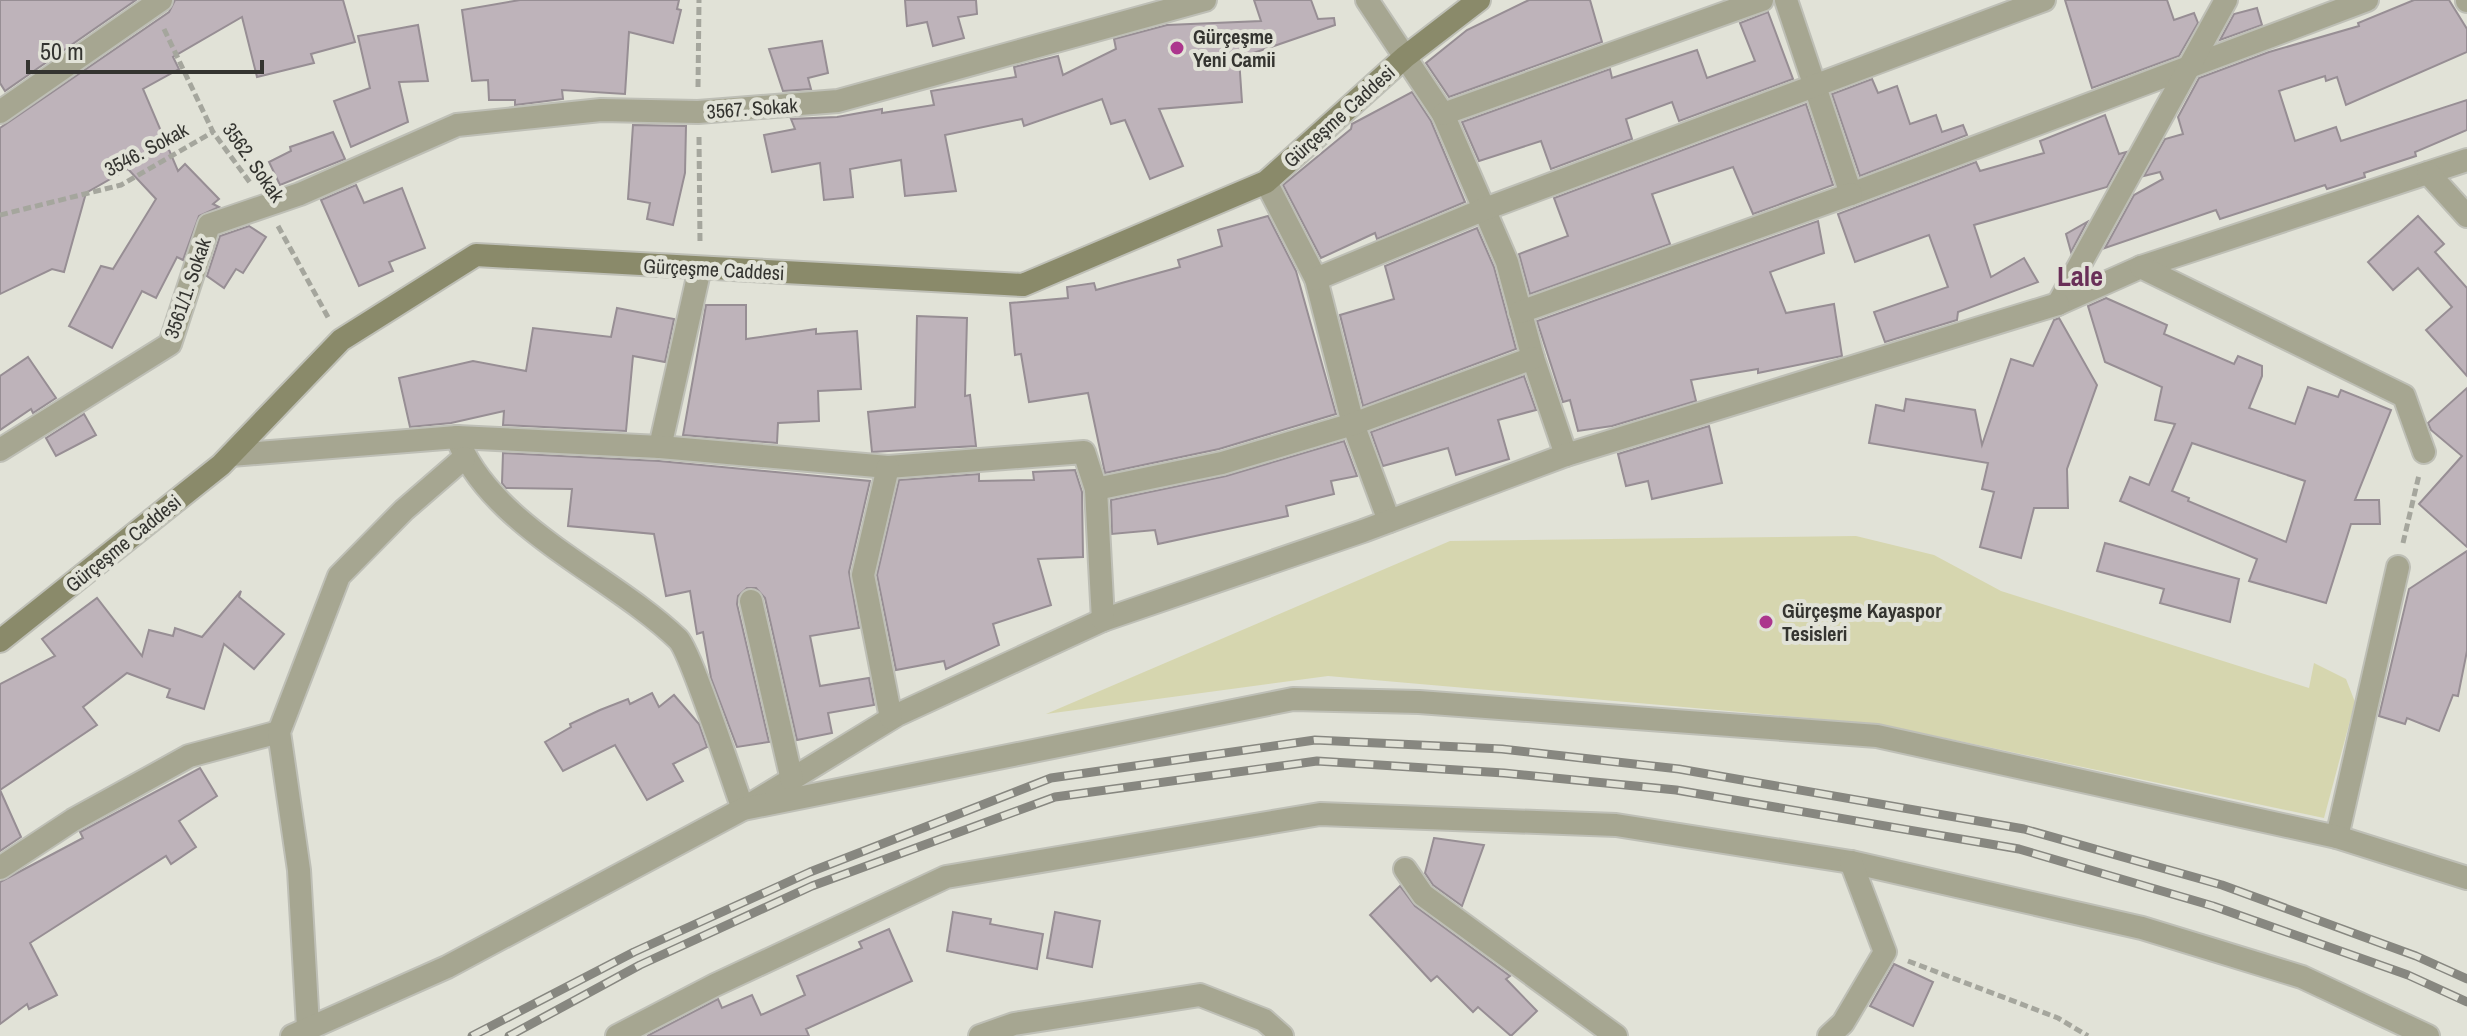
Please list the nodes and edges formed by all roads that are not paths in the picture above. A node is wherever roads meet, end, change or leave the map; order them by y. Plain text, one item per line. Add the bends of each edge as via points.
1 (1205, 0) edge
2 (1367, 0) edge
3 (1762, 0) edge
4 (1786, 0) edge
5 (2044, 0) edge
6 (2226, 0) edge
7 (2367, 0) edge
8 (1479, 2) edge
9 (155, 4) edge
10 (1405, 57) junction
11 (2186, 70) junction
12 (1815, 85) junction
13 (0, 112) edge
14 (1443, 114) junction
15 (2467, 160) edge
16 (2428, 173) junction
17 (1266, 182) junction
18 (300, 194) joint
19 (1851, 194) junction
20 (1485, 209) junction
21 (2467, 216) edge
22 (2141, 267) junction
23 (700, 268) junction
24 (1316, 279) junction
25 (2058, 304) junction
26 (1520, 312) junction
27 (1533, 358) junction
28 (1353, 424) junction
29 (660, 447) junction
30 (461, 448) junction
31 (0, 450) edge
32 (2424, 452) road end
33 (231, 455) junction
34 (1566, 455) junction
35 (888, 467) junction
36 (1096, 489) junction
37 (1389, 521) junction
38 (2398, 567) road end
39 (751, 601) dead end
40 (1103, 620) junction
41 (0, 641) edge
42 (891, 718) junction
43 (279, 732) junction
44 (792, 780) junction
45 (743, 809) junction
46 (2337, 837) junction
47 (1851, 862) junction
48 (0, 868) edge
49 (1405, 869) dead end
50 (2467, 878) edge
51 (300, 1031) edge
52 (617, 1036) edge
53 (980, 1036) edge
54 (1282, 1036) edge
55 (1616, 1036) edge
56 (1829, 1036) edge
57 (2428, 1036) edge

1 - 18 street, 3567. Sokak via 838,101 698,112 601,110 457,125
2 - 10 street
3 - 14 street
4 - 12 street
5 - 12 street
6 - 11 street
7 - 11 street
8 - 10 main road, Gürçeşme Caddesi
9 - 13 street
10 - 14 street
10 - 17 main road, Gürçeşme Caddesi
11 - 19 street
11 - 25 street
12 - 19 street
12 - 20 street
14 - 20 street
15 - 16 street
16 - 21 street
16 - 22 street
17 - 23 main road, Gürçeşme Caddesi via 1023,285
17 - 24 street
18 - 31 street, 3561/1. Sokak via 209,225 170,344
19 - 26 street
20 - 24 street
20 - 26 street
22 - 25 street
22 - 32 street via 2404,396
23 - 29 street
23 - 33 main road, Gürçeşme Caddesi via 476,255 341,340
24 - 28 street
25 - 34 street
26 - 27 street
27 - 28 street
27 - 34 street
28 - 36 street via 1222,463
28 - 37 street
29 - 30 street
29 - 35 street
30 - 33 street
30 - 43 street via 339,576
30 - 45 street via 506,509 681,642
33 - 41 main road, Gürçeşme Caddesi
34 - 37 street
35 - 36 street via 1084,452
35 - 42 street via 863,575
36 - 40 street
37 - 40 street
38 - 46 street
39 - 44 street
40 - 42 street
42 - 44 street
43 - 48 street via 189,756 73,820
43 - 51 street via 299,870
44 - 45 street
45 - 46 street via 1293,699 1388,701 1877,736
45 - 51 street via 447,967
46 - 50 street
47 - 52 street via 1616,825 1320,814 946,877
47 - 56 street via 1885,952 1843,1023
47 - 57 street via 2142,928 2302,977
49 - 55 street via 1423,895
53 - 54 street via 1014,1024 1200,995 1264,1020

